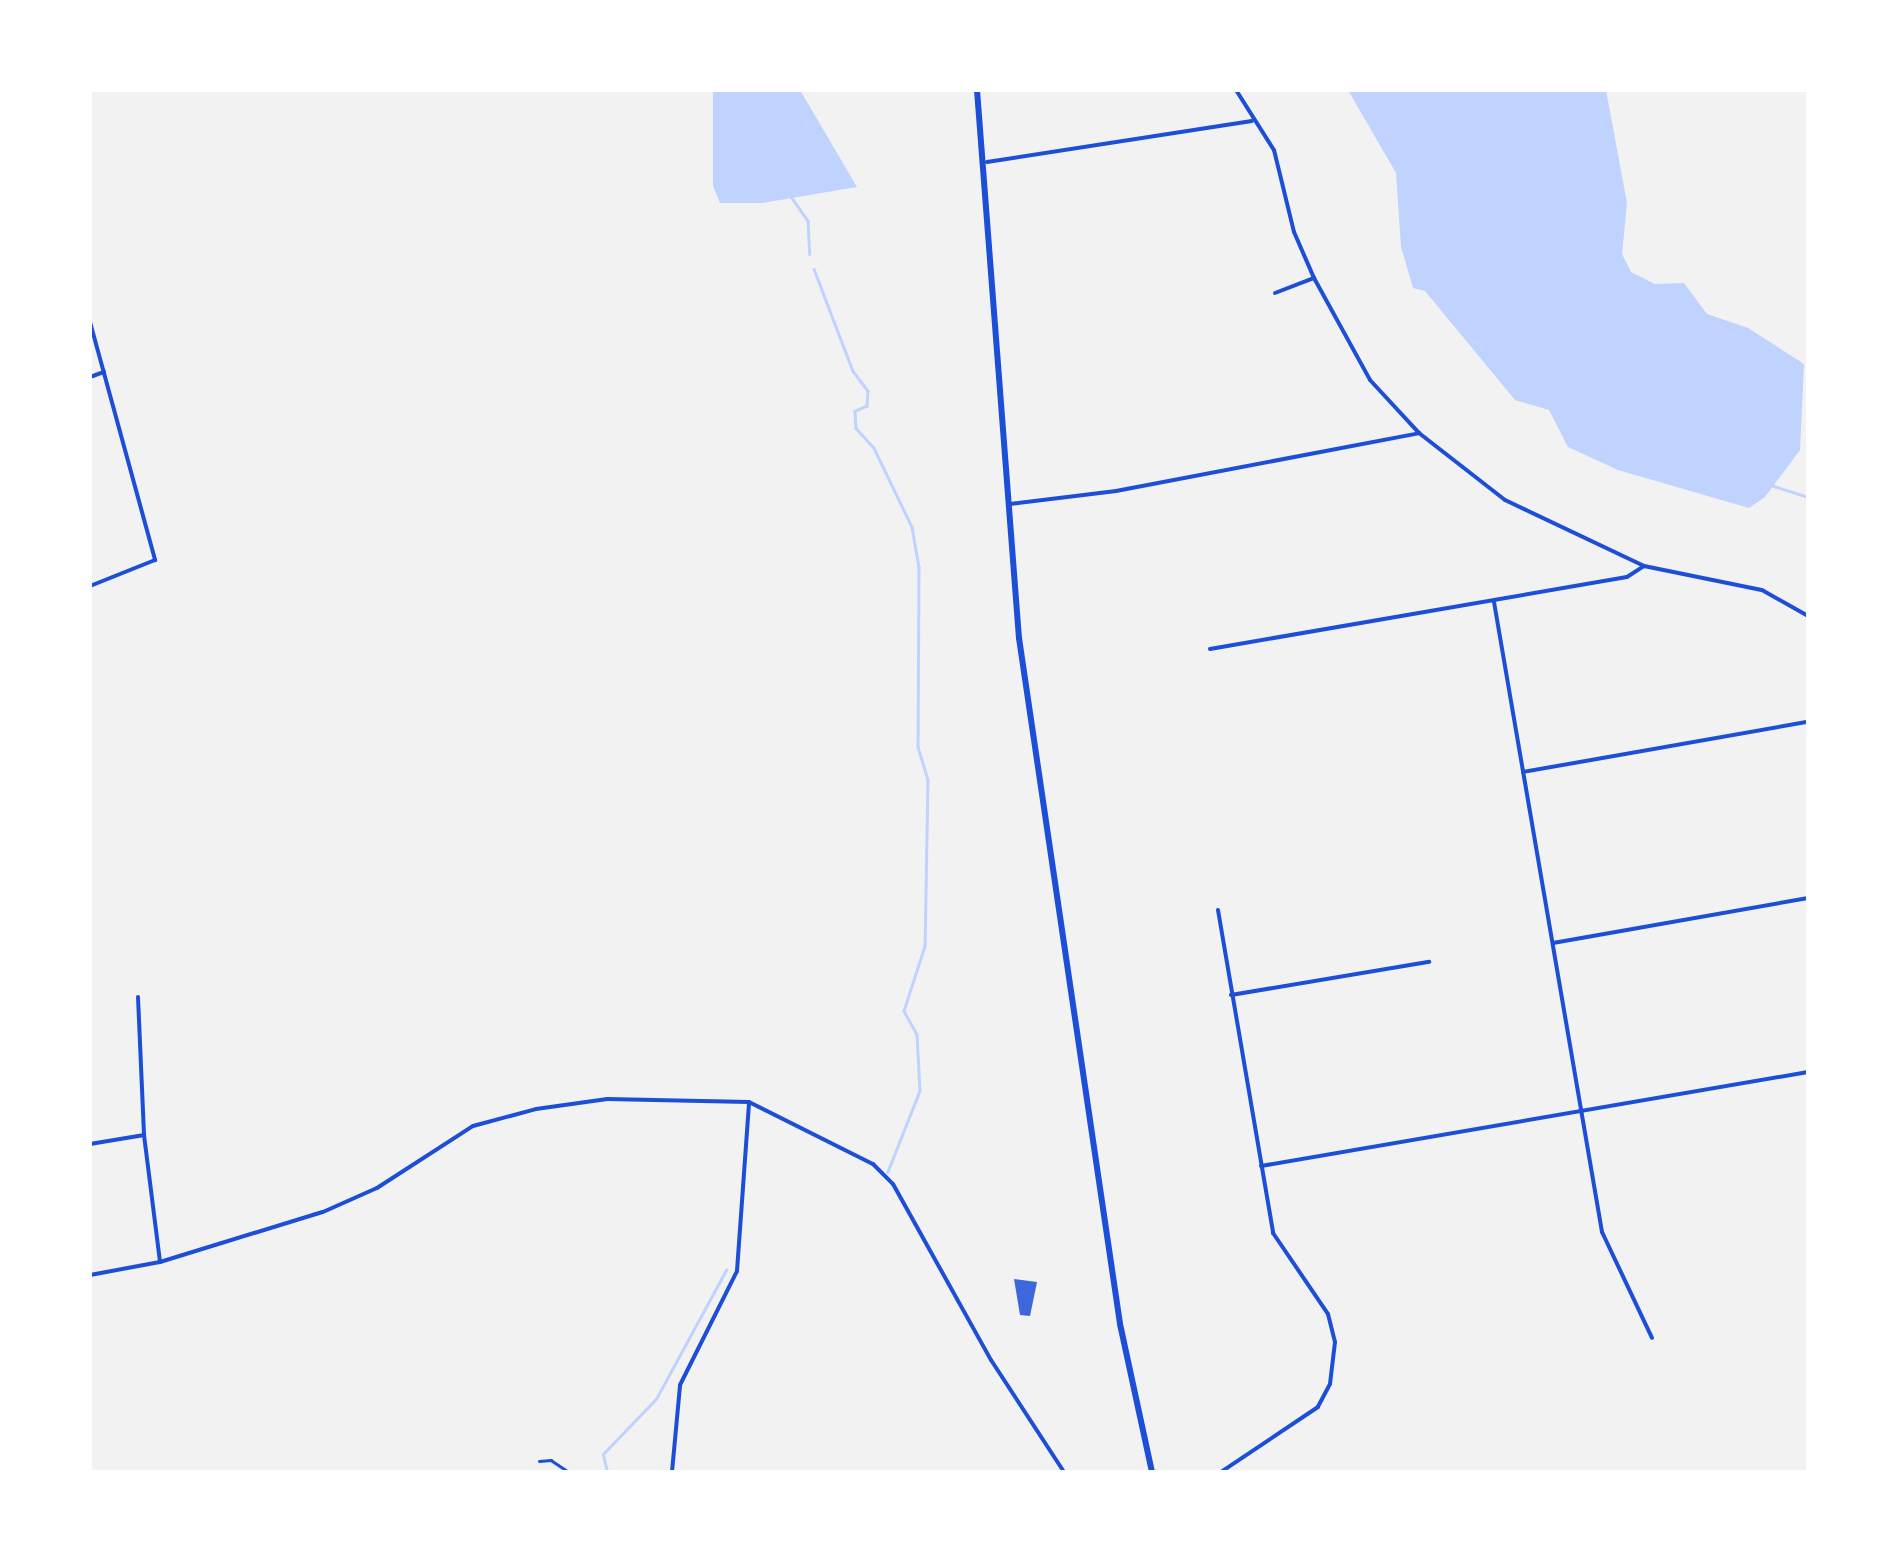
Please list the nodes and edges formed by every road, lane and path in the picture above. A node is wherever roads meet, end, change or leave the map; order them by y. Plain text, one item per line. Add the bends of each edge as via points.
1 (977, 90) edge
2 (1236, 90) edge
3 (1252, 120) junction
4 (987, 162) junction
5 (1314, 278) junction
6 (1275, 293) dead end
7 (90, 322) edge
8 (104, 372) junction
9 (90, 376) edge
10 (1419, 433) junction
11 (1010, 504) junction
12 (1644, 566) junction
13 (90, 586) edge
14 (1494, 602) junction
15 (1808, 616) edge
16 (1210, 649) dead end
17 (1808, 722) edge
18 (1524, 772) junction
19 (1808, 898) edge
20 (1218, 910) dead end
21 (1552, 942) junction
22 (1429, 962) dead end
23 (1231, 995) junction
24 (138, 996) dead end
25 (1808, 1072) edge
26 (749, 1102) junction
27 (1581, 1107) junction
28 (144, 1136) junction
29 (90, 1144) edge
30 (1261, 1166) junction
31 (160, 1262) junction
32 (90, 1275) edge
33 (1652, 1338) dead end
34 (540, 1461) dead end
35 (569, 1472) edge
36 (672, 1472) edge
37 (1064, 1472) edge
38 (1152, 1472) edge
39 (1221, 1472) edge

1 - 4 main road
2 - 3 street
3 - 4 street
3 - 5 street via 1274,150 1294,232
4 - 11 main road
5 - 6 street
5 - 10 street via 1370,380
7 - 8 street
8 - 9 street
8 - 13 street via 155,560
10 - 11 street
10 - 12 street via 1504,500
11 - 38 main road via 1019,638 1048,860 1120,1324
12 - 14 street via 1627,577
12 - 15 street via 1762,590
14 - 16 street
14 - 18 street
17 - 18 street
18 - 21 street
19 - 21 street
20 - 23 street
21 - 27 street
22 - 23 street
23 - 30 street
24 - 28 street
25 - 27 street
26 - 31 street via 623,1098 536,1109 473,1126 377,1188 323,1212
26 - 36 street via 737,1271 680,1385
26 - 37 street via 873,1164 892,1184 991,1360
27 - 30 street
27 - 33 street via 1602,1232
28 - 29 street
28 - 31 street
30 - 39 street via 1273,1233 1328,1314 1335,1356 1330,1384 1309,1416
31 - 32 street
34 - 35 path

